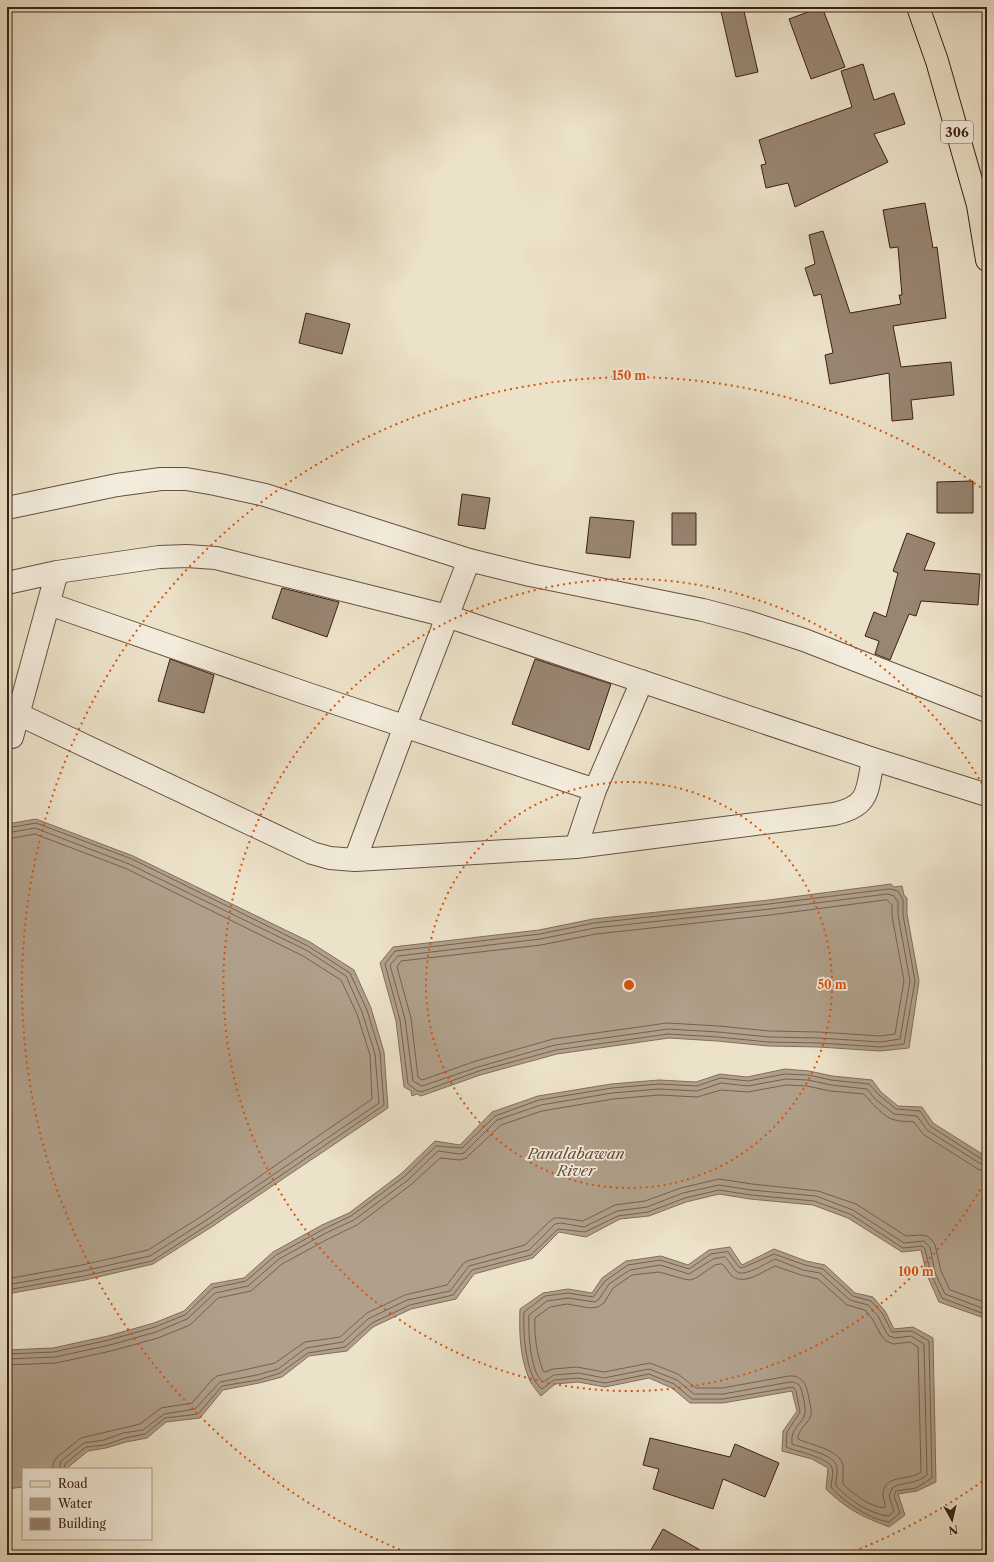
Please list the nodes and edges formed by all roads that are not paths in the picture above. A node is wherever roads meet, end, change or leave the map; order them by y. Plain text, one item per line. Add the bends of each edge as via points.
1 (918, 7) edge
2 (987, 260) edge
3 (7, 508) edge
4 (470, 560) junction
5 (57, 572) junction
6 (7, 583) edge
7 (49, 604) junction
8 (447, 616) junction
9 (642, 681) junction
10 (987, 711) edge
11 (18, 714) junction
12 (404, 726) junction
13 (12, 737) dead end
14 (873, 760) junction
15 (595, 790) junction
16 (987, 796) edge
17 (576, 847) junction
18 (355, 860) junction

1 - 2 main road, 306 via 937,61 978,205
3 - 4 street via 117,485 161,479 186,479 265,495
4 - 8 street
4 - 10 street via 748,622 804,640
5 - 6 street
5 - 7 street
5 - 8 street via 159,557 216,558
7 - 11 street
7 - 12 street
8 - 9 street
8 - 12 street
9 - 14 street
9 - 15 street
11 - 13 street
11 - 18 street via 312,853 330,858
12 - 15 street
12 - 18 street
14 - 16 street
14 - 17 street via 867,794 862,801 846,811
15 - 17 street
17 - 18 street

